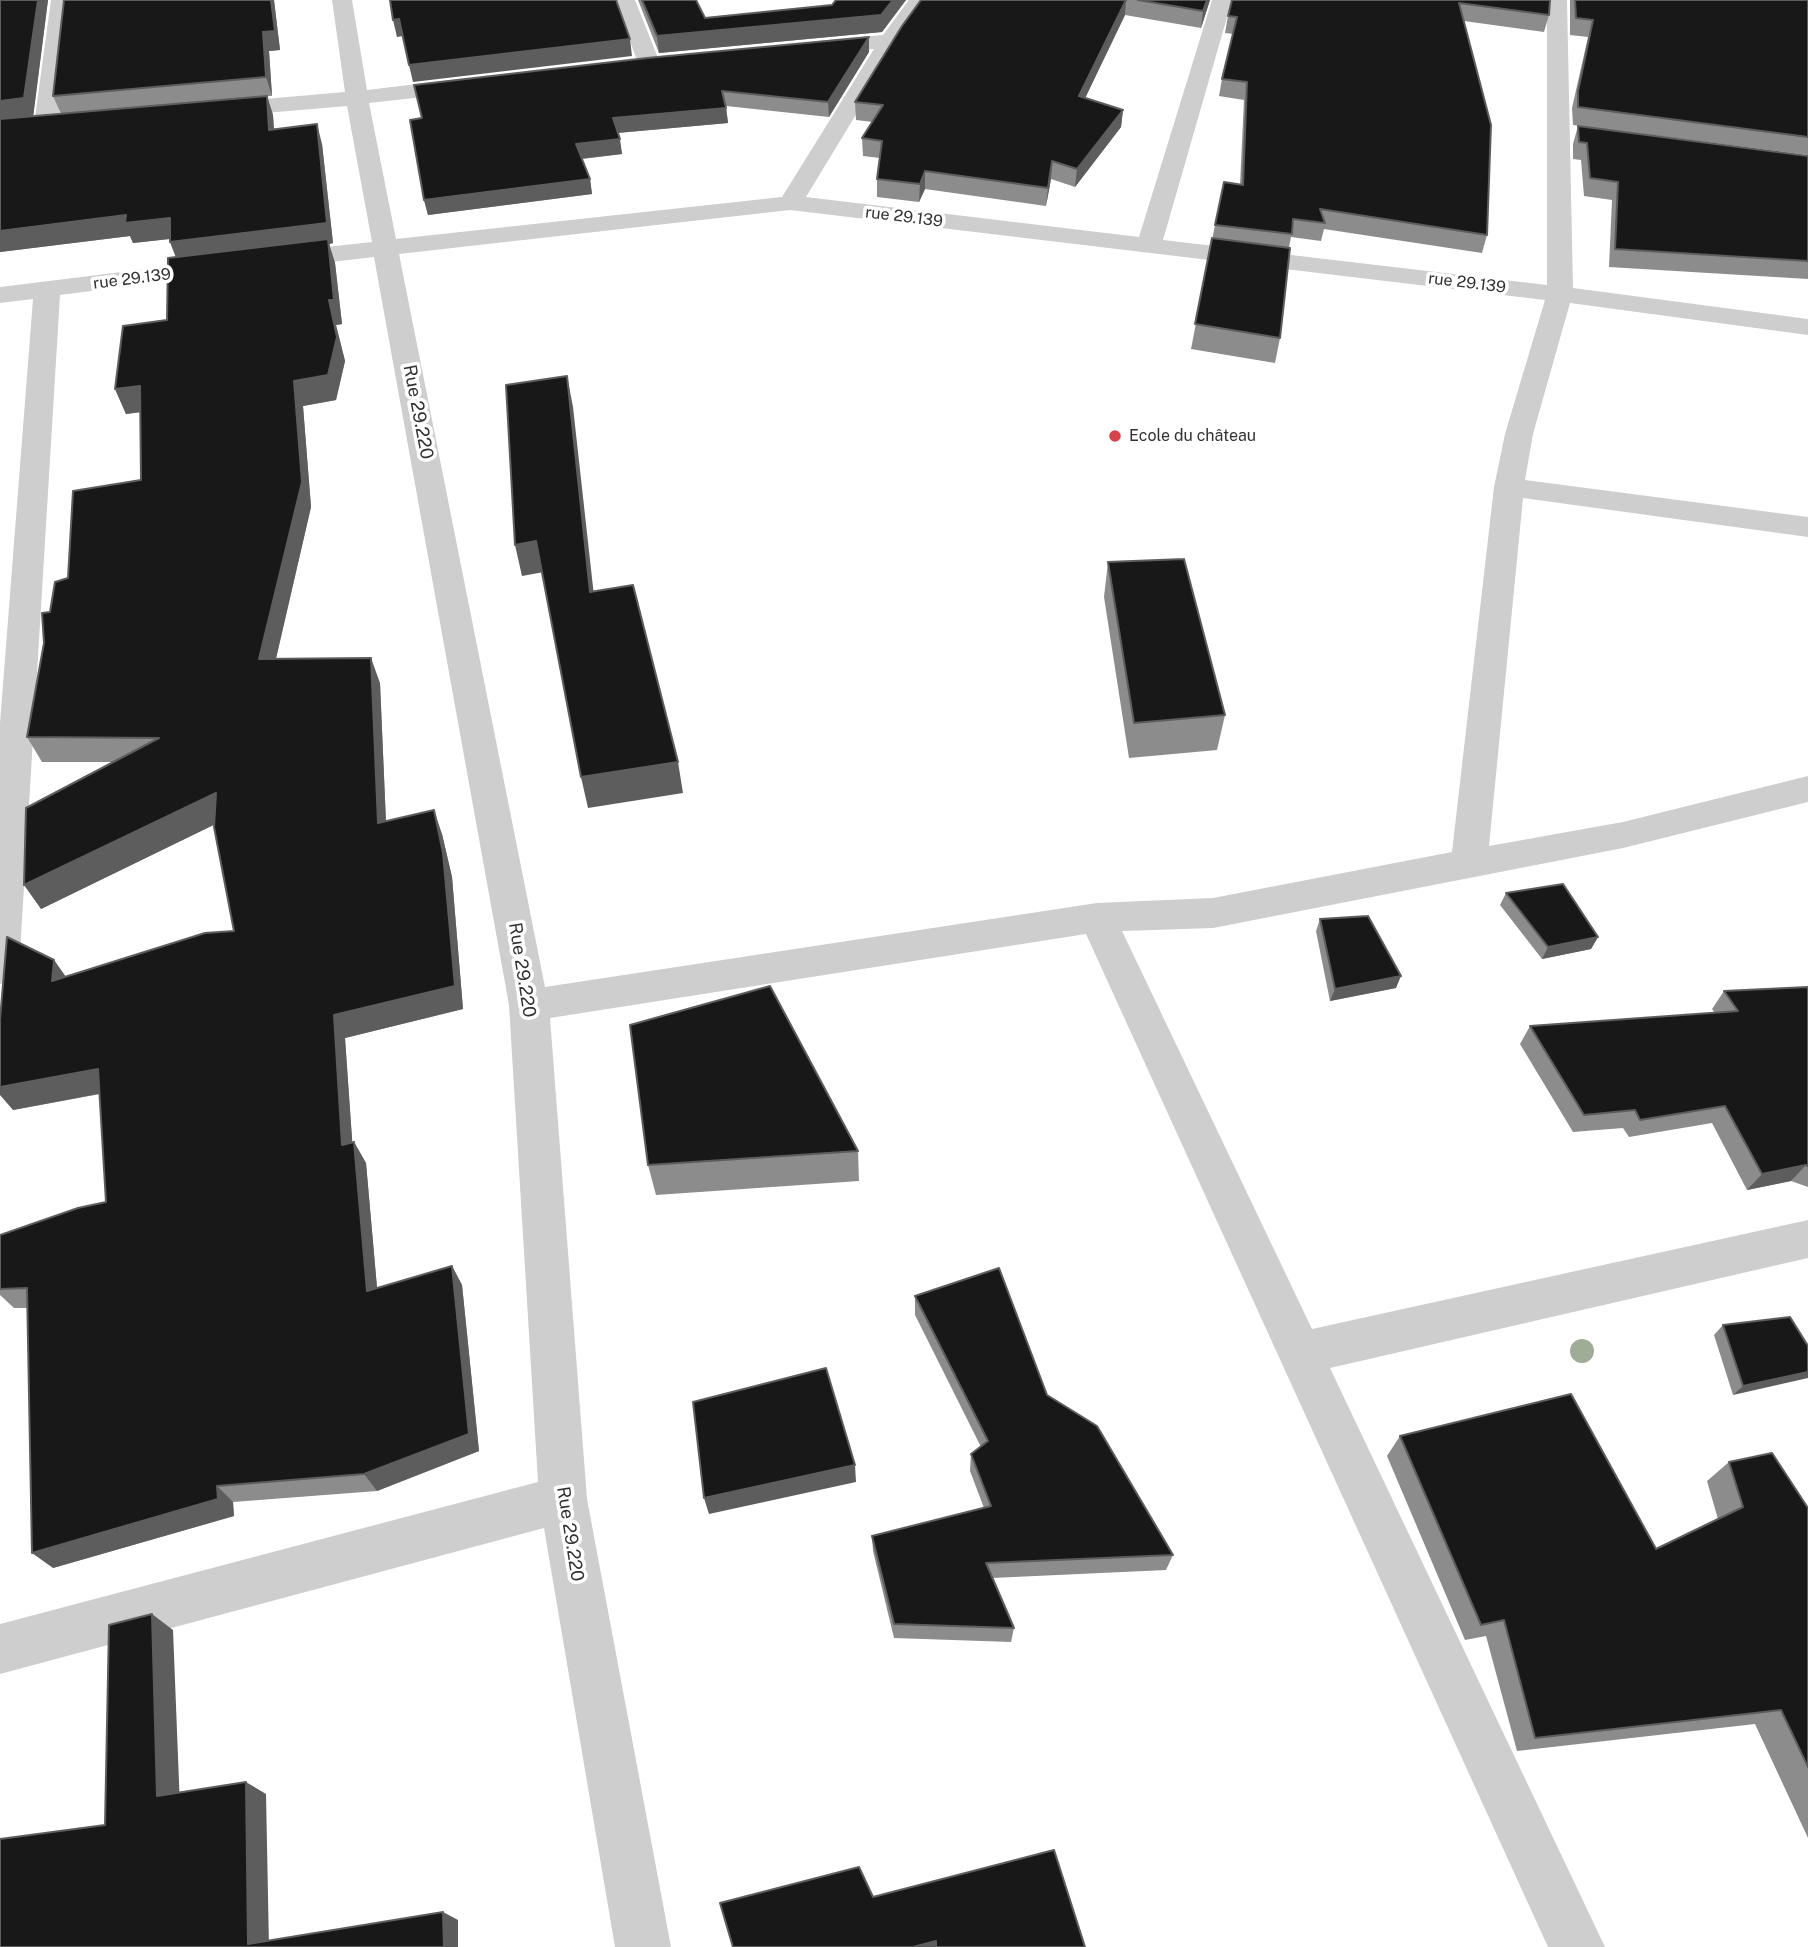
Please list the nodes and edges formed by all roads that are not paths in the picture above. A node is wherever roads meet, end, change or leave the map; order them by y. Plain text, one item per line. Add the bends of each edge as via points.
1 (61, 0) edge
2 (342, 0) edge
3 (625, 0) edge
4 (920, 0) edge
5 (1222, 0) edge
6 (1557, 0) edge
7 (890, 41) junction
8 (796, 49) edge
9 (676, 61) edge
10 (649, 63) junction
11 (621, 67) edge
12 (496, 82) edge
13 (357, 99) junction
14 (195, 112) edge
15 (73, 123) edge
16 (46, 125) junction
17 (23, 127) edge
18 (790, 203) junction
19 (1149, 246) junction
20 (387, 247) junction
21 (47, 289) junction
22 (1560, 294) junction
23 (0, 295) edge
24 (1808, 327) edge
25 (1509, 487) junction
26 (1808, 527) edge
27 (1808, 789) edge
28 (1469, 863) junction
29 (1097, 918) junction
30 (0, 969) edge
31 (530, 1005) junction
32 (1808, 1239) edge
33 (1302, 1353) junction
34 (563, 1499) junction
35 (0, 1649) edge
36 (643, 1947) edge
37 (1577, 1947) edge

1 - 16 street
2 - 13 street, Rue 29.220
3 - 10 street
4 - 7 street
5 - 19 street
6 - 22 street via 1570,134
7 - 8 street
7 - 18 street
9 - 10 street
10 - 11 street
12 - 13 street
13 - 14 street
13 - 20 street, Rue 29.220
15 - 16 street
16 - 17 street
18 - 19 street, rue 29.139
18 - 20 street, rue 29.139
19 - 22 street, rue 29.139
20 - 21 street, rue 29.139
20 - 31 street, Rue 29.220
21 - 23 street, rue 29.139
21 - 30 street
22 - 24 street, rue 29.139
22 - 25 street via 1519,434
25 - 26 street
25 - 28 street
27 - 28 street via 1623,835
28 - 29 street via 1213,913
29 - 31 street
29 - 33 street
31 - 34 street, Rue 29.220
32 - 33 street
33 - 37 street
34 - 35 street
34 - 36 street, Rue 29.220

